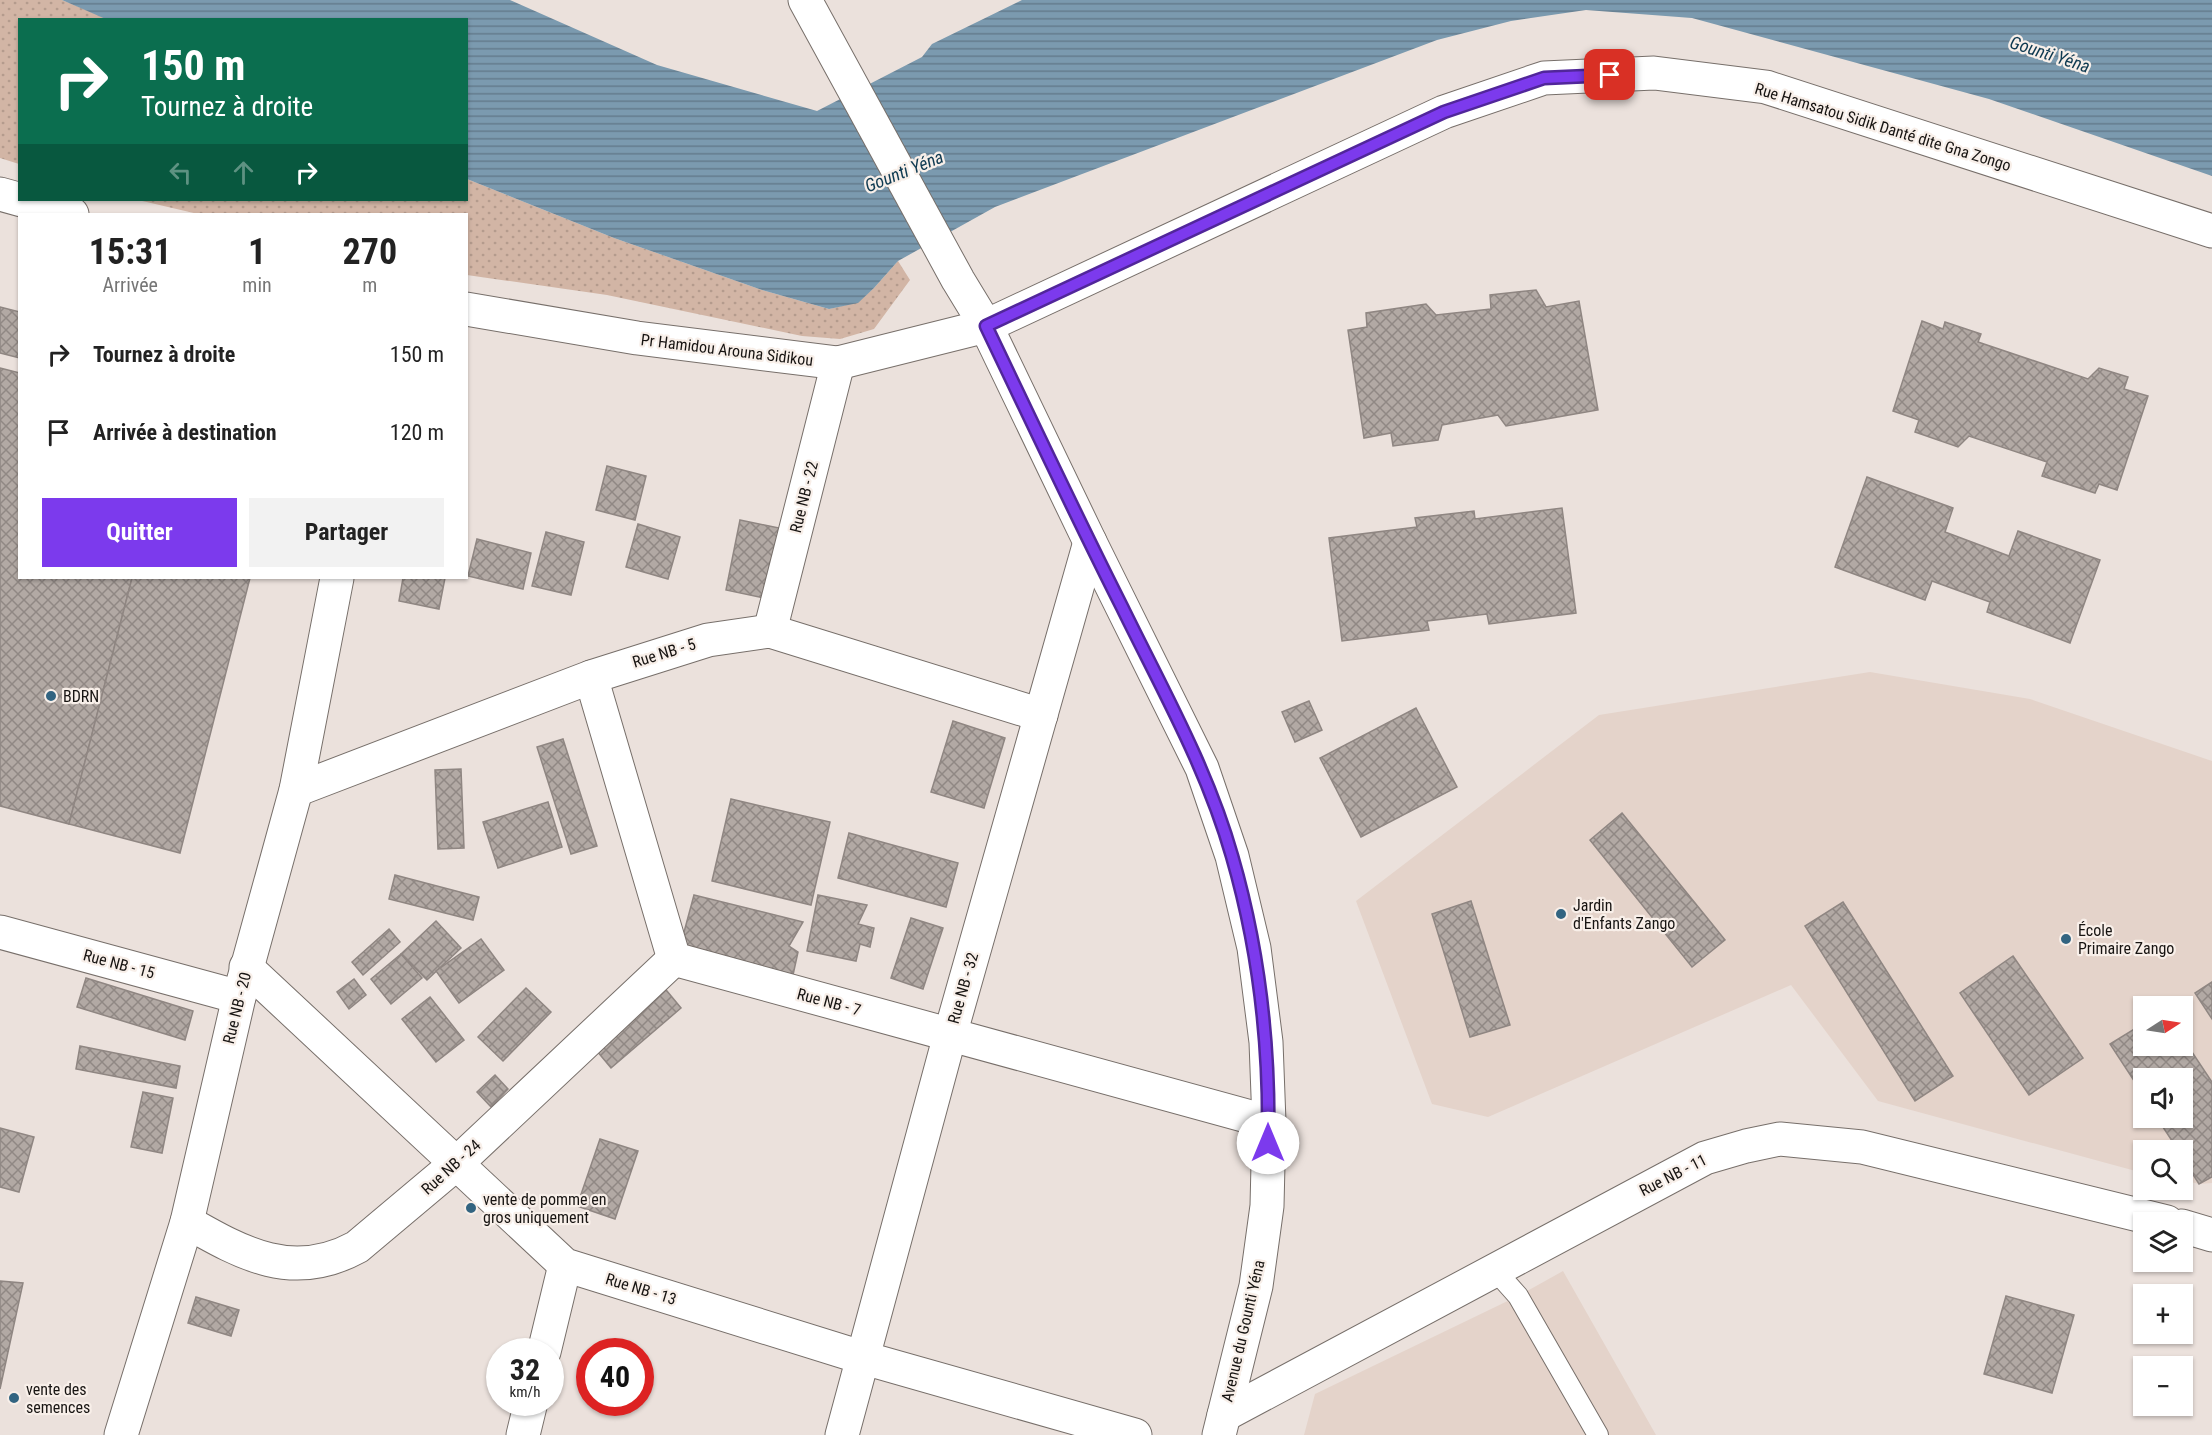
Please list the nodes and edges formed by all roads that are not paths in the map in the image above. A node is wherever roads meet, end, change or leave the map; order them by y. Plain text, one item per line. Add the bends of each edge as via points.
1 (805, 0) edge
2 (0, 194) edge
3 (18, 199) edge
4 (25, 201) edge
5 (68, 213) edge
6 (2212, 231) edge
7 (468, 309) edge
8 (986, 326) junction
9 (838, 363) junction
10 (1090, 542) junction
11 (337, 579) edge
12 (770, 631) junction
13 (591, 677) junction
14 (1041, 715) junction
15 (296, 790) junction
16 (0, 932) edge
17 (674, 959) junction
18 (243, 982) junction
19 (950, 1035) junction
20 (1269, 1122) junction
21 (457, 1163) junction
22 (2133, 1214) edge
23 (187, 1222) junction
24 (565, 1265) junction
25 (1494, 1269) junction
26 (547, 1338) edge
27 (864, 1358) junction
28 (528, 1416) edge
29 (1221, 1425) edge
30 (121, 1435) edge
31 (523, 1435) edge
32 (843, 1435) edge
33 (1135, 1435) edge
34 (1598, 1435) edge

1 - 8 street, Avenue du Gounti Yéna
2 - 3 street
4 - 5 street
6 - 8 street, Rue Hamsatou Sidik Danté dite Gna Zongo via 1767,87 1654,73 1544,78 1444,112
7 - 9 street, Pr Hamidou Arouna Sidikou via 637,338
8 - 9 street, Pr Hamidou Arouna Sidikou
8 - 10 street, Avenue du Gounti Yéna
9 - 12 street, Rue NB - 22
10 - 14 street, Rue NB - 32
10 - 20 street, Avenue du Gounti Yéna via 1202,768 1232,856 1254,948 1266,1042
11 - 15 street, Rue NB - 20
12 - 13 street, Rue NB - 5 via 708,640
12 - 14 street, Rue NB - 5
13 - 15 street, Rue NB - 5
13 - 17 street
14 - 19 street, Rue NB - 32
15 - 18 street, Rue NB - 20
16 - 18 street, Rue NB - 15
17 - 19 street, Rue NB - 7
17 - 21 street, Rue NB - 24
18 - 21 street, Rue NB - 13
18 - 23 street, Rue NB - 20
19 - 20 street, Rue NB - 7
19 - 27 street, Rue NB - 32
20 - 29 street, Avenue du Gounti Yéna via 1267,1206 1256,1286
21 - 23 street, Rue NB - 24 via 357,1247 314,1263 273,1262 232,1248
21 - 24 street, Rue NB - 13
22 - 25 street, Rue NB - 11 via 1862,1147 1780,1139 1704,1158
23 - 30 street, Rue NB - 20
24 - 26 street
24 - 27 street, Rue NB - 13
25 - 29 street, Rue NB - 11
25 - 34 lane via 1518,1296
27 - 32 street, Rue NB - 32
27 - 33 street, Rue NB - 13
28 - 31 street

